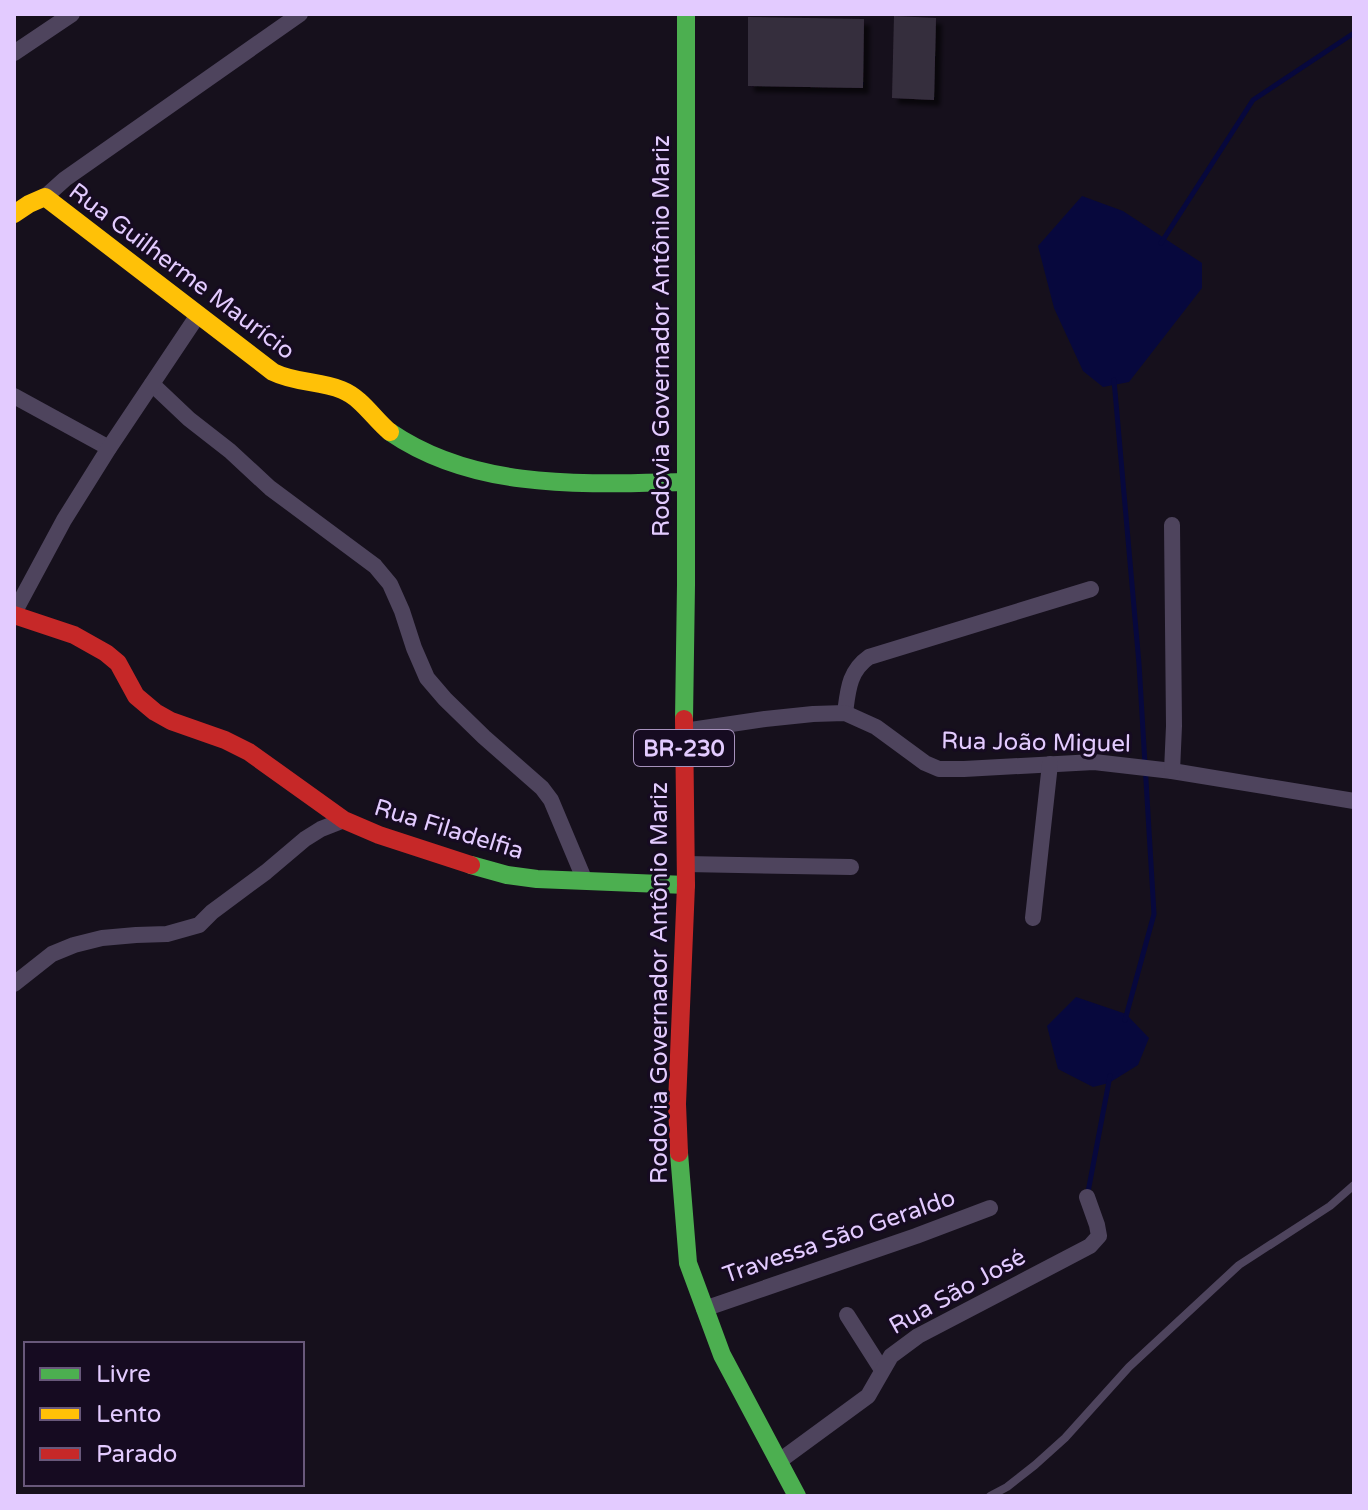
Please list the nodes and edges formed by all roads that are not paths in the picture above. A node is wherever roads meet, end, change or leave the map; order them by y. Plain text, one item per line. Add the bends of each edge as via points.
1 (72, 14) edge
2 (300, 14) edge
3 (686, 14) edge
4 (14, 53) edge
5 (45, 197) junction
6 (14, 214) edge
7 (198, 315) junction
8 (152, 384) junction
9 (14, 396) edge
10 (109, 448) junction
11 (684, 482) junction
12 (1172, 525) dead end
13 (1091, 589) dead end
14 (15, 609) edge
15 (845, 713) junction
16 (684, 731) junction
17 (1050, 764) junction
18 (1172, 771) junction
19 (1354, 801) edge
20 (344, 820) junction
21 (686, 864) junction
22 (851, 867) dead end
23 (585, 881) junction
24 (686, 885) junction
25 (1033, 918) dead end
26 (14, 984) edge
27 (1354, 1185) edge
28 (1087, 1197) dead end
29 (990, 1208) dead end
30 (704, 1309) junction
31 (847, 1315) dead end
32 (882, 1370) junction
33 (778, 1462) junction
34 (797, 1496) edge
35 (990, 1496) edge

1 - 4 street
2 - 5 street
3 - 11 main road, Rodovia Governador Antônio Mariz / BR-230
5 - 6 main road, Rua Guilherme Maurício
5 - 7 main road, Rua Guilherme Maurício
7 - 8 street
7 - 11 main road, Rua Guilherme Maurício via 273,372 342,390 387,429 442,460 550,480
8 - 10 street
8 - 23 street via 270,488 375,566 390,584 427,678 542,788
9 - 10 street
10 - 14 street
11 - 16 main road, Rodovia Governador Antônio Mariz / BR-230
12 - 18 street
13 - 15 street via 869,657 854,671
14 - 20 main road, Rua Filadelfia via 106,653 147,707 249,752
15 - 16 street, Rua João Miguel
15 - 17 street, Rua João Miguel via 939,769
16 - 21 main road, Rodovia Governador Antônio Mariz / BR-230
17 - 18 street, Rua João Miguel via 1094,762
17 - 25 street
18 - 19 street, Rua João Miguel
20 - 23 main road, Rua Filadelfia via 507,875
20 - 26 street via 305,839 199,925 74,945 52,954
21 - 22 street
21 - 24 main road, Rodovia Governador Antônio Mariz / BR-230
23 - 24 main road, Rua Filadelfia
24 - 30 main road, Rodovia Governador Antônio Mariz / BR-230 via 677,1104 688,1263
27 - 35 lane via 1239,1265 1129,1367 1055,1447
28 - 32 street, Rua São José via 1099,1236 1090,1246 918,1336
29 - 30 street, Travessa São Geraldo
30 - 33 main road, Rodovia Governador Antônio Mariz / BR-230
31 - 32 street
32 - 33 street, Rua São José via 868,1396
33 - 34 main road, Rodovia Governador Antônio Mariz / BR-230

